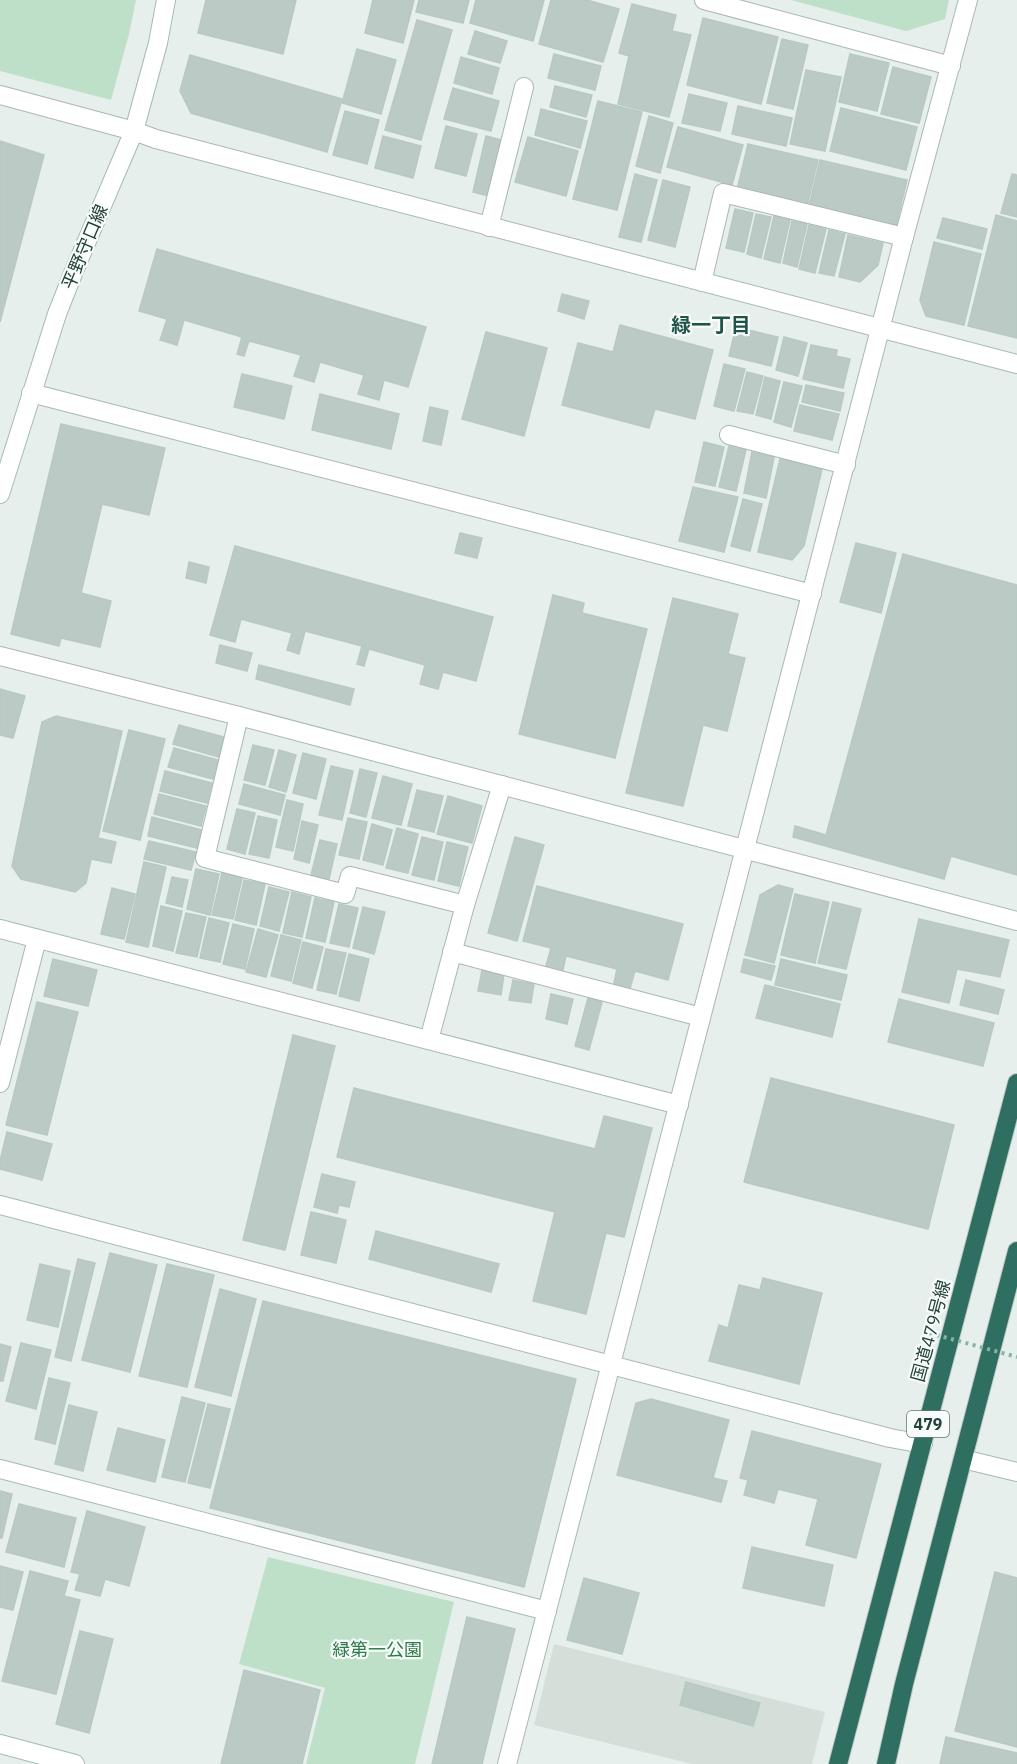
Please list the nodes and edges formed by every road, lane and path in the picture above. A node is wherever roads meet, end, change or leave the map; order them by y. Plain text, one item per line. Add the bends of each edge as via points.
1 (166, 0) edge
2 (704, 0) edge
3 (968, 0) edge
4 (951, 66) junction
5 (524, 87) dead end
6 (0, 95) edge
7 (134, 131) junction
8 (489, 227) junction
9 (904, 237) junction
10 (702, 282) junction
11 (881, 328) junction
12 (1017, 364) edge
13 (32, 393) junction
14 (729, 435) dead end
15 (846, 465) junction
16 (0, 494) edge
17 (812, 594) junction
18 (0, 656) edge
19 (239, 716) junction
20 (502, 785) junction
21 (745, 850) junction
22 (465, 905) junction
23 (1017, 921) edge
24 (0, 929) edge
25 (37, 939) junction
26 (452, 952) junction
27 (701, 1017) junction
28 (429, 1041) junction
29 (0, 1083) edge
30 (1017, 1083) edge
31 (679, 1105) junction
32 (0, 1205) edge
33 (1017, 1251) edge
34 (922, 1331) dead end
35 (1017, 1357) edge
36 (610, 1365) junction
37 (923, 1444) junction
38 (963, 1459) junction
39 (0, 1469) edge
40 (1017, 1472) edge
41 (547, 1611) junction
42 (0, 1744) edge
43 (75, 1764) edge
44 (507, 1764) edge
45 (838, 1764) edge
46 (886, 1764) edge

1 - 7 street, 平野守口線
2 - 4 street
3 - 4 street
4 - 9 street
5 - 8 street
6 - 7 street
7 - 8 street
7 - 13 street, 平野守口線 via 74,271
8 - 10 street
9 - 10 street via 723,193
9 - 11 street
10 - 11 street
11 - 12 street
11 - 15 street
13 - 16 street, 平野守口線
13 - 17 street
14 - 15 street
15 - 17 street
17 - 21 street
18 - 19 street
19 - 20 street
19 - 22 street via 205,858 345,894 350,876
20 - 21 street
20 - 22 street
21 - 23 street
21 - 27 street
22 - 26 street
24 - 25 street
25 - 28 street
25 - 29 street
26 - 27 street
26 - 28 street
27 - 31 street
28 - 31 street
30 - 37 highway, 国道479号線 / 479
31 - 36 street
32 - 36 street
33 - 38 highway, 479
34 - 35 path, bridge
36 - 37 street
36 - 41 street
37 - 45 highway, 国道479号線 / 479
38 - 40 street
38 - 46 highway, 479
39 - 41 street
41 - 44 street
42 - 43 street

